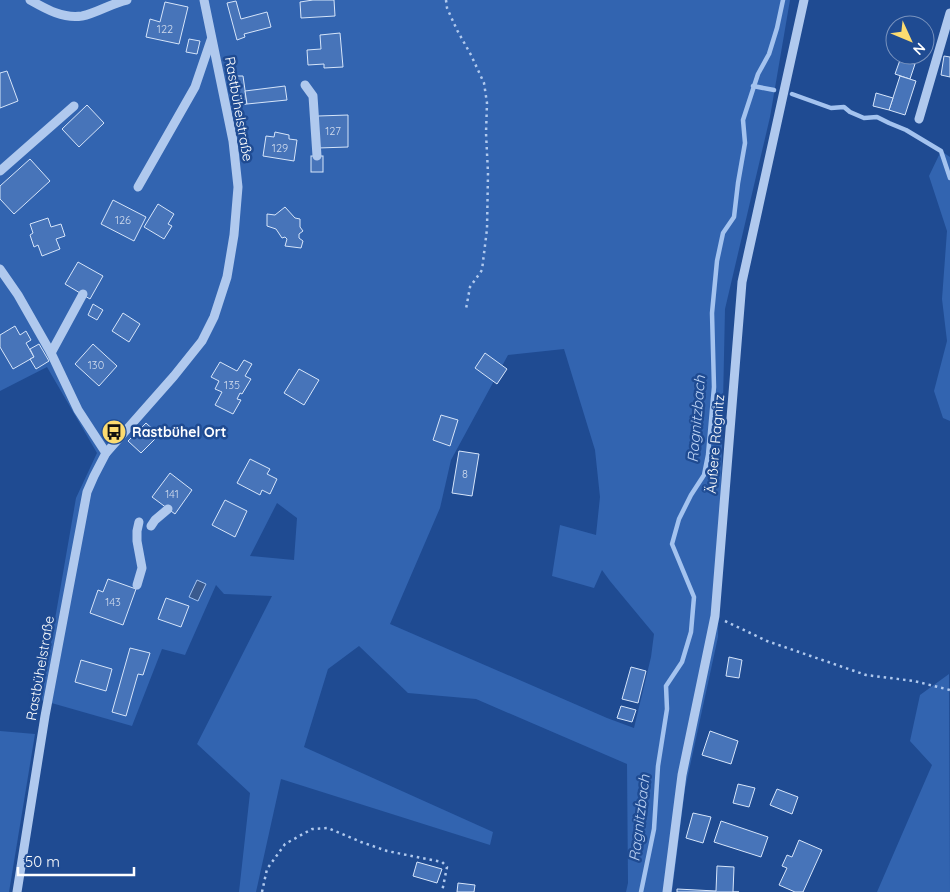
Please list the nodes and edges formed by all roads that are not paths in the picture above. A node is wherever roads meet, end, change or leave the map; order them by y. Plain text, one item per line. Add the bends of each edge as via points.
1 (30, 0) edge
2 (127, 0) edge
3 (204, 0) edge
4 (804, 0) edge
5 (950, 13) edge
6 (212, 39) junction
7 (305, 85) dead end
8 (74, 106) dead end
9 (919, 119) dead end
10 (317, 156) dead end
11 (0, 171) edge
12 (138, 187) dead end
13 (0, 270) edge
14 (83, 294) dead end
15 (51, 353) junction
16 (106, 453) junction
17 (168, 509) dead end
18 (139, 522) dead end
19 (151, 526) dead end
20 (137, 585) dead end
21 (14, 891) edge
22 (667, 892) edge

1 - 2 street via 52,12 72,17
3 - 6 street, Rastbühelstraße
4 - 22 street, Äußere Ragnitz via 742,282 715,616 682,776
5 - 9 street
6 - 12 street via 195,87
6 - 16 street, Rastbühelstraße via 233,141 238,187 227,277 202,341
7 - 10 street via 313,96
8 - 11 street
13 - 15 street via 18,294
14 - 15 street
15 - 16 street via 78,410
16 - 21 street, Rastbühelstraße via 88,492
17 - 19 street
18 - 20 street via 137,541 142,568

